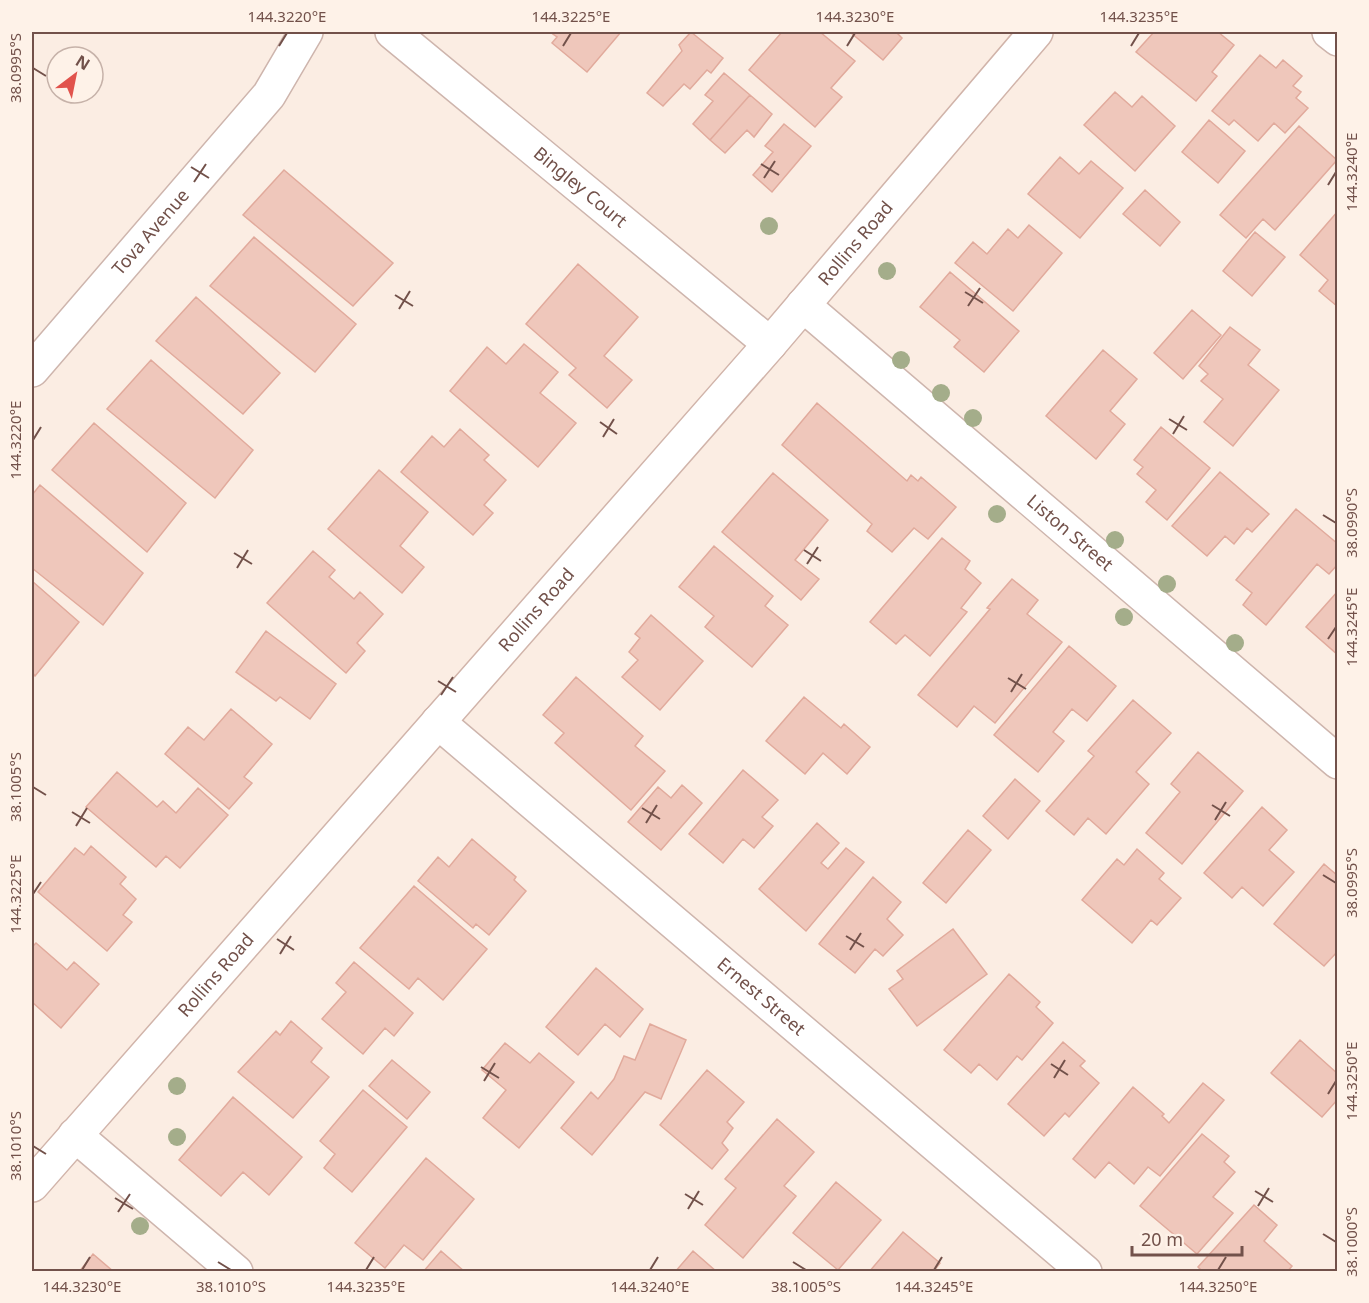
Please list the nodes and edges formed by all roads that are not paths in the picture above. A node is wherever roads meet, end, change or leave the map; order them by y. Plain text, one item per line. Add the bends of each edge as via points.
1 (306, 32) edge
2 (392, 32) edge
3 (1036, 32) edge
4 (1329, 32) edge
5 (1338, 39) edge
6 (803, 305) junction
7 (770, 344) junction
8 (32, 370) edge
9 (438, 722) junction
10 (1338, 762) edge
11 (75, 1135) junction
12 (32, 1185) edge
13 (236, 1272) edge
14 (1085, 1272) edge

1 - 8 street, Tova Avenue via 269,95
2 - 7 street, Bingley Court
3 - 6 street, Rollins Road
4 - 5 street
6 - 7 street, Rollins Road
6 - 10 street, Liston Street
7 - 9 street, Rollins Road
9 - 11 street, Rollins Road
9 - 14 street, Ernest Street
11 - 12 street, Rollins Road
11 - 13 street

